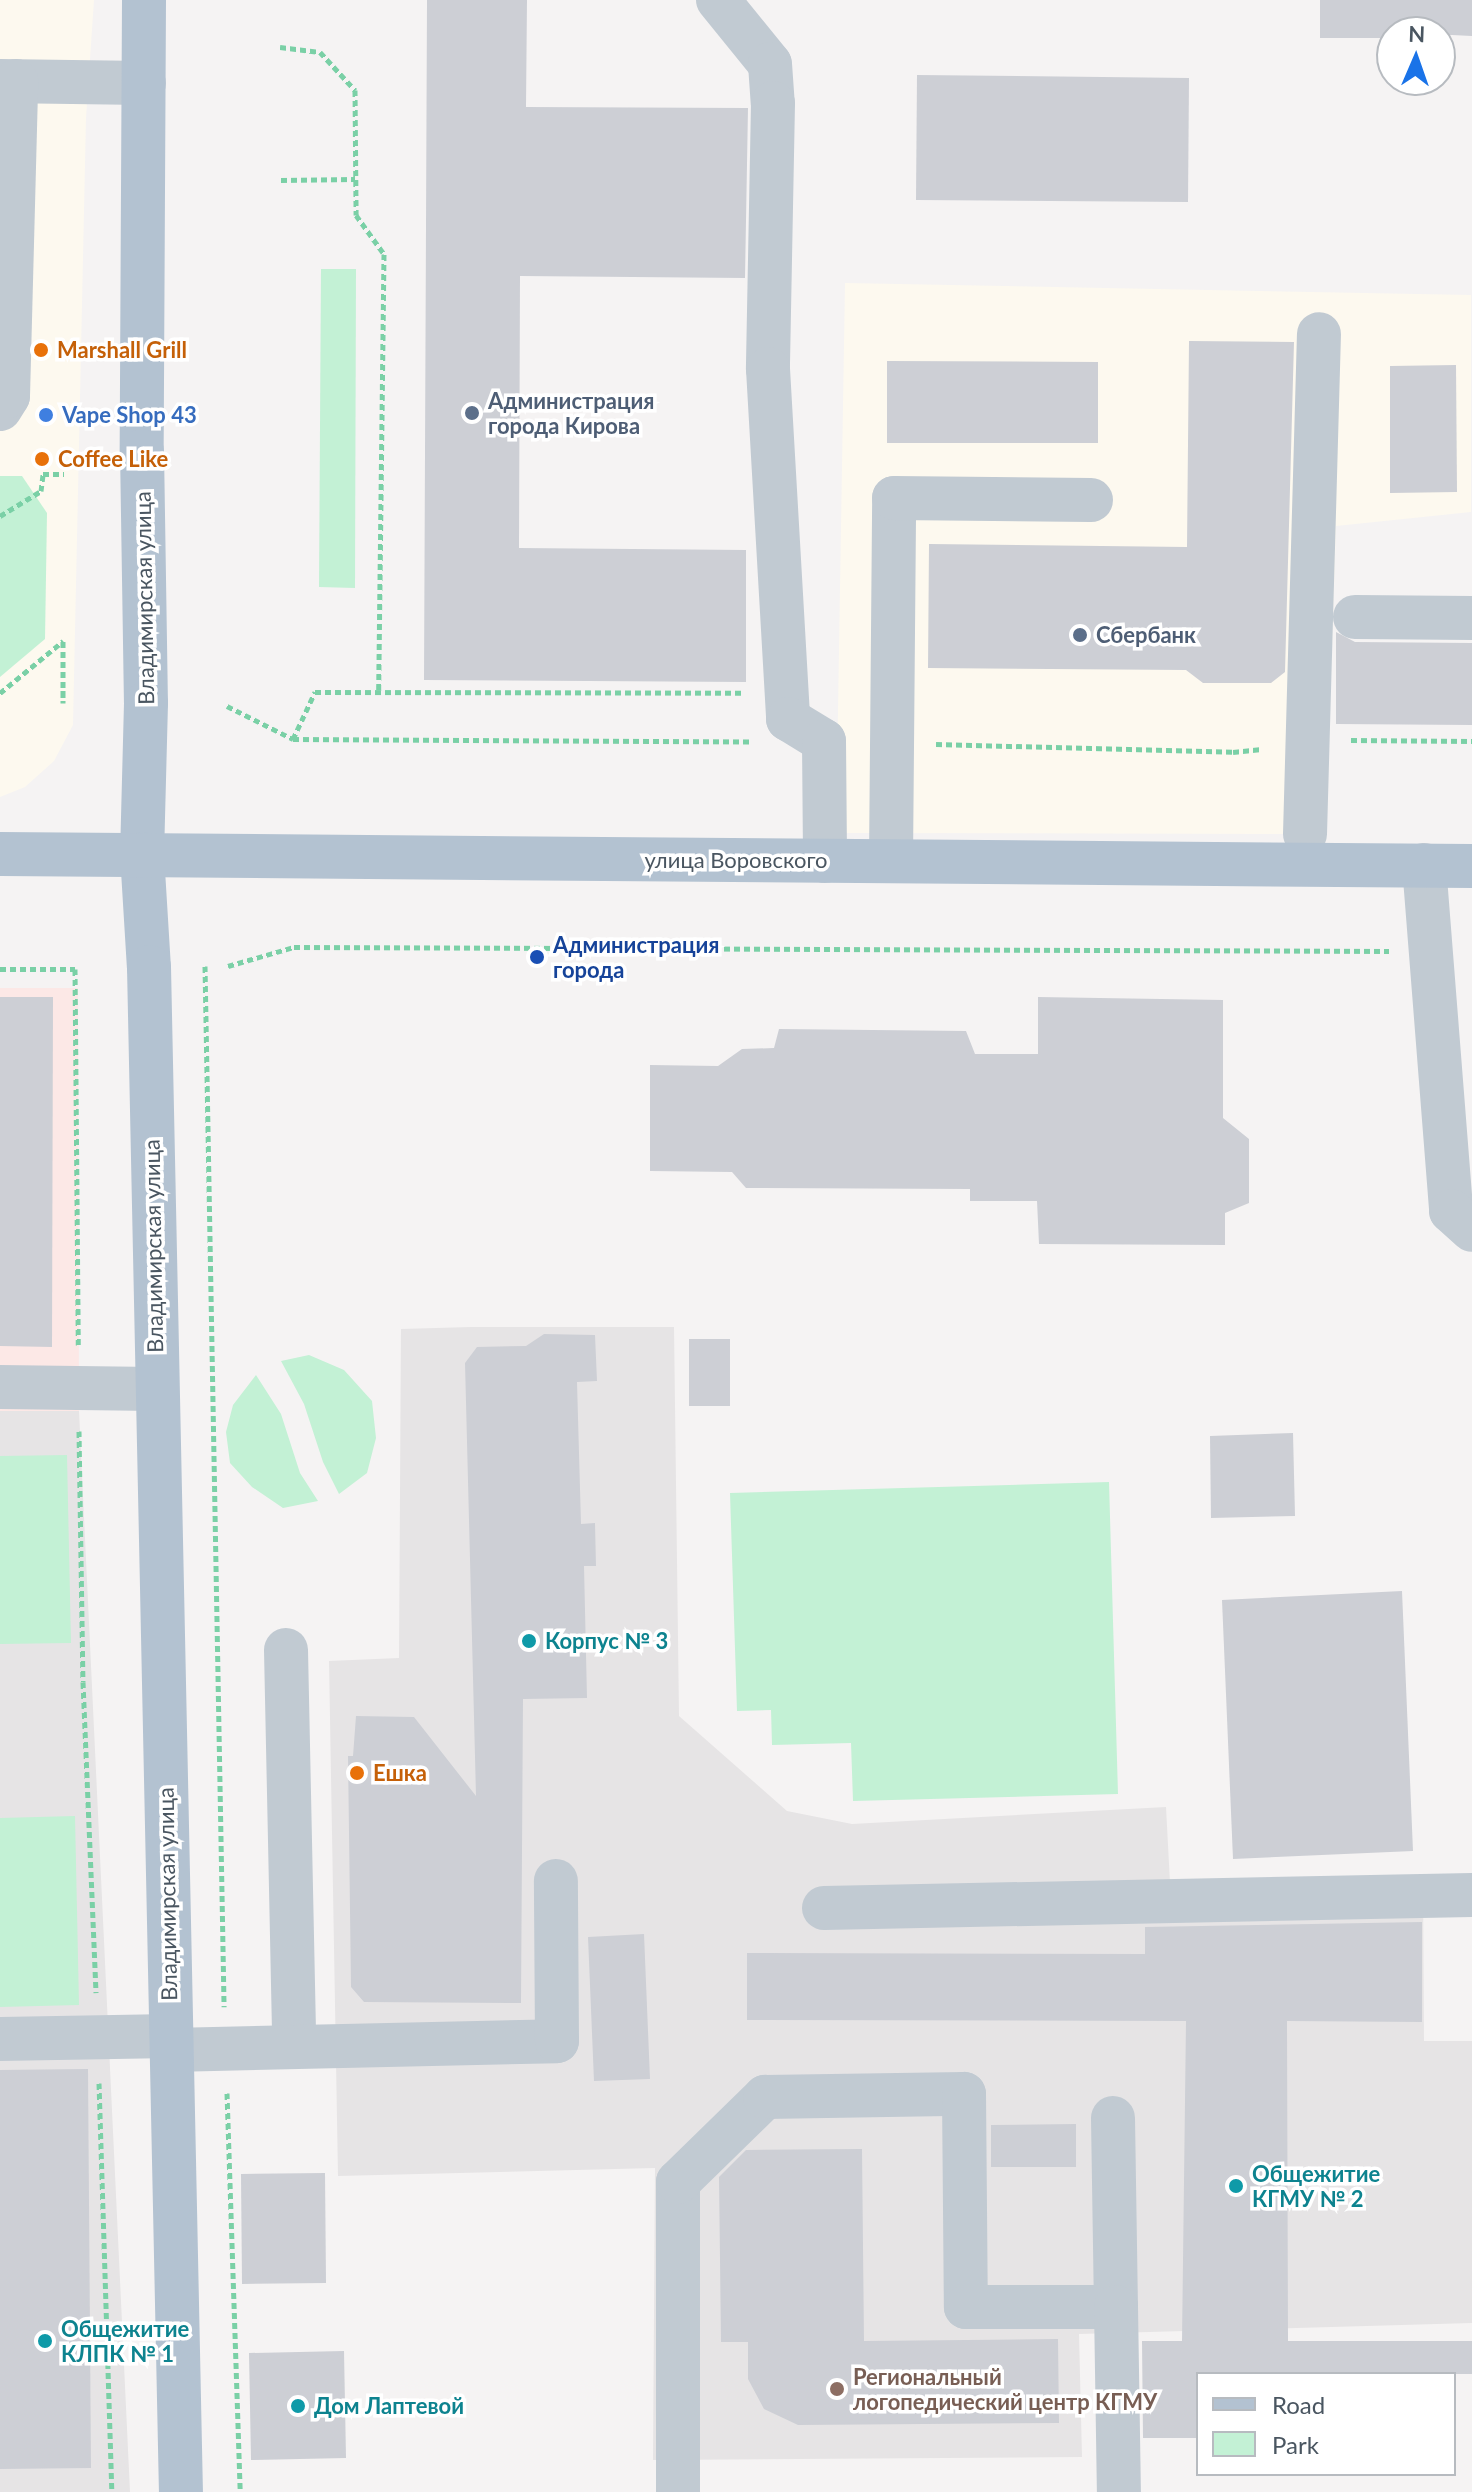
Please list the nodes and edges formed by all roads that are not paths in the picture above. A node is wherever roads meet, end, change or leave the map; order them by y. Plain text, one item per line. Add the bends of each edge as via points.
1 (142, 0) edge
2 (718, 0) edge
3 (8, 81) edge
4 (144, 83) junction
5 (1319, 334) dead end
6 (0, 409) edge
7 (1091, 500) dead end
8 (1355, 617) dead end
9 (1472, 618) edge
10 (1305, 834) dead end
11 (0, 854) edge
12 (142, 854) junction
13 (825, 861) junction
14 (891, 861) junction
15 (1424, 865) junction
16 (1472, 866) edge
17 (1472, 1230) edge
18 (0, 1387) edge
19 (155, 1389) junction
20 (286, 1650) dead end
21 (556, 1881) dead end
22 (1472, 1895) edge
23 (824, 1908) dead end
24 (0, 2039) edge
25 (171, 2043) junction
26 (294, 2047) junction
27 (1113, 2118) dead end
28 (1116, 2307) junction
29 (181, 2492) edge
30 (678, 2492) edge
31 (1119, 2492) edge

1 - 4 main road, Владимирская улица
2 - 13 lane via 770,64 768,369 788,719 824,741
3 - 4 lane
3 - 6 lane via 8,396
4 - 12 main road, Владимирская улица
5 - 10 lane
7 - 14 lane via 894,498 905,706
8 - 9 lane
11 - 12 main road, улица Воровского
12 - 13 main road, улица Воровского
12 - 19 main road, Владимирская улица via 149,967
13 - 14 main road, улица Воровского
14 - 15 main road, улица Воровского
15 - 16 main road, улица Воровского
15 - 17 lane via 1451,1211
18 - 19 lane
19 - 25 main road, Владимирская улица
20 - 26 lane
21 - 26 lane via 557,2041
22 - 23 lane
24 - 25 lane via 98,2037
25 - 26 lane via 225,2049
25 - 29 main road, Владимирская улица
27 - 28 lane
28 - 30 lane via 966,2307 964,2094 765,2097 678,2182
28 - 31 lane

